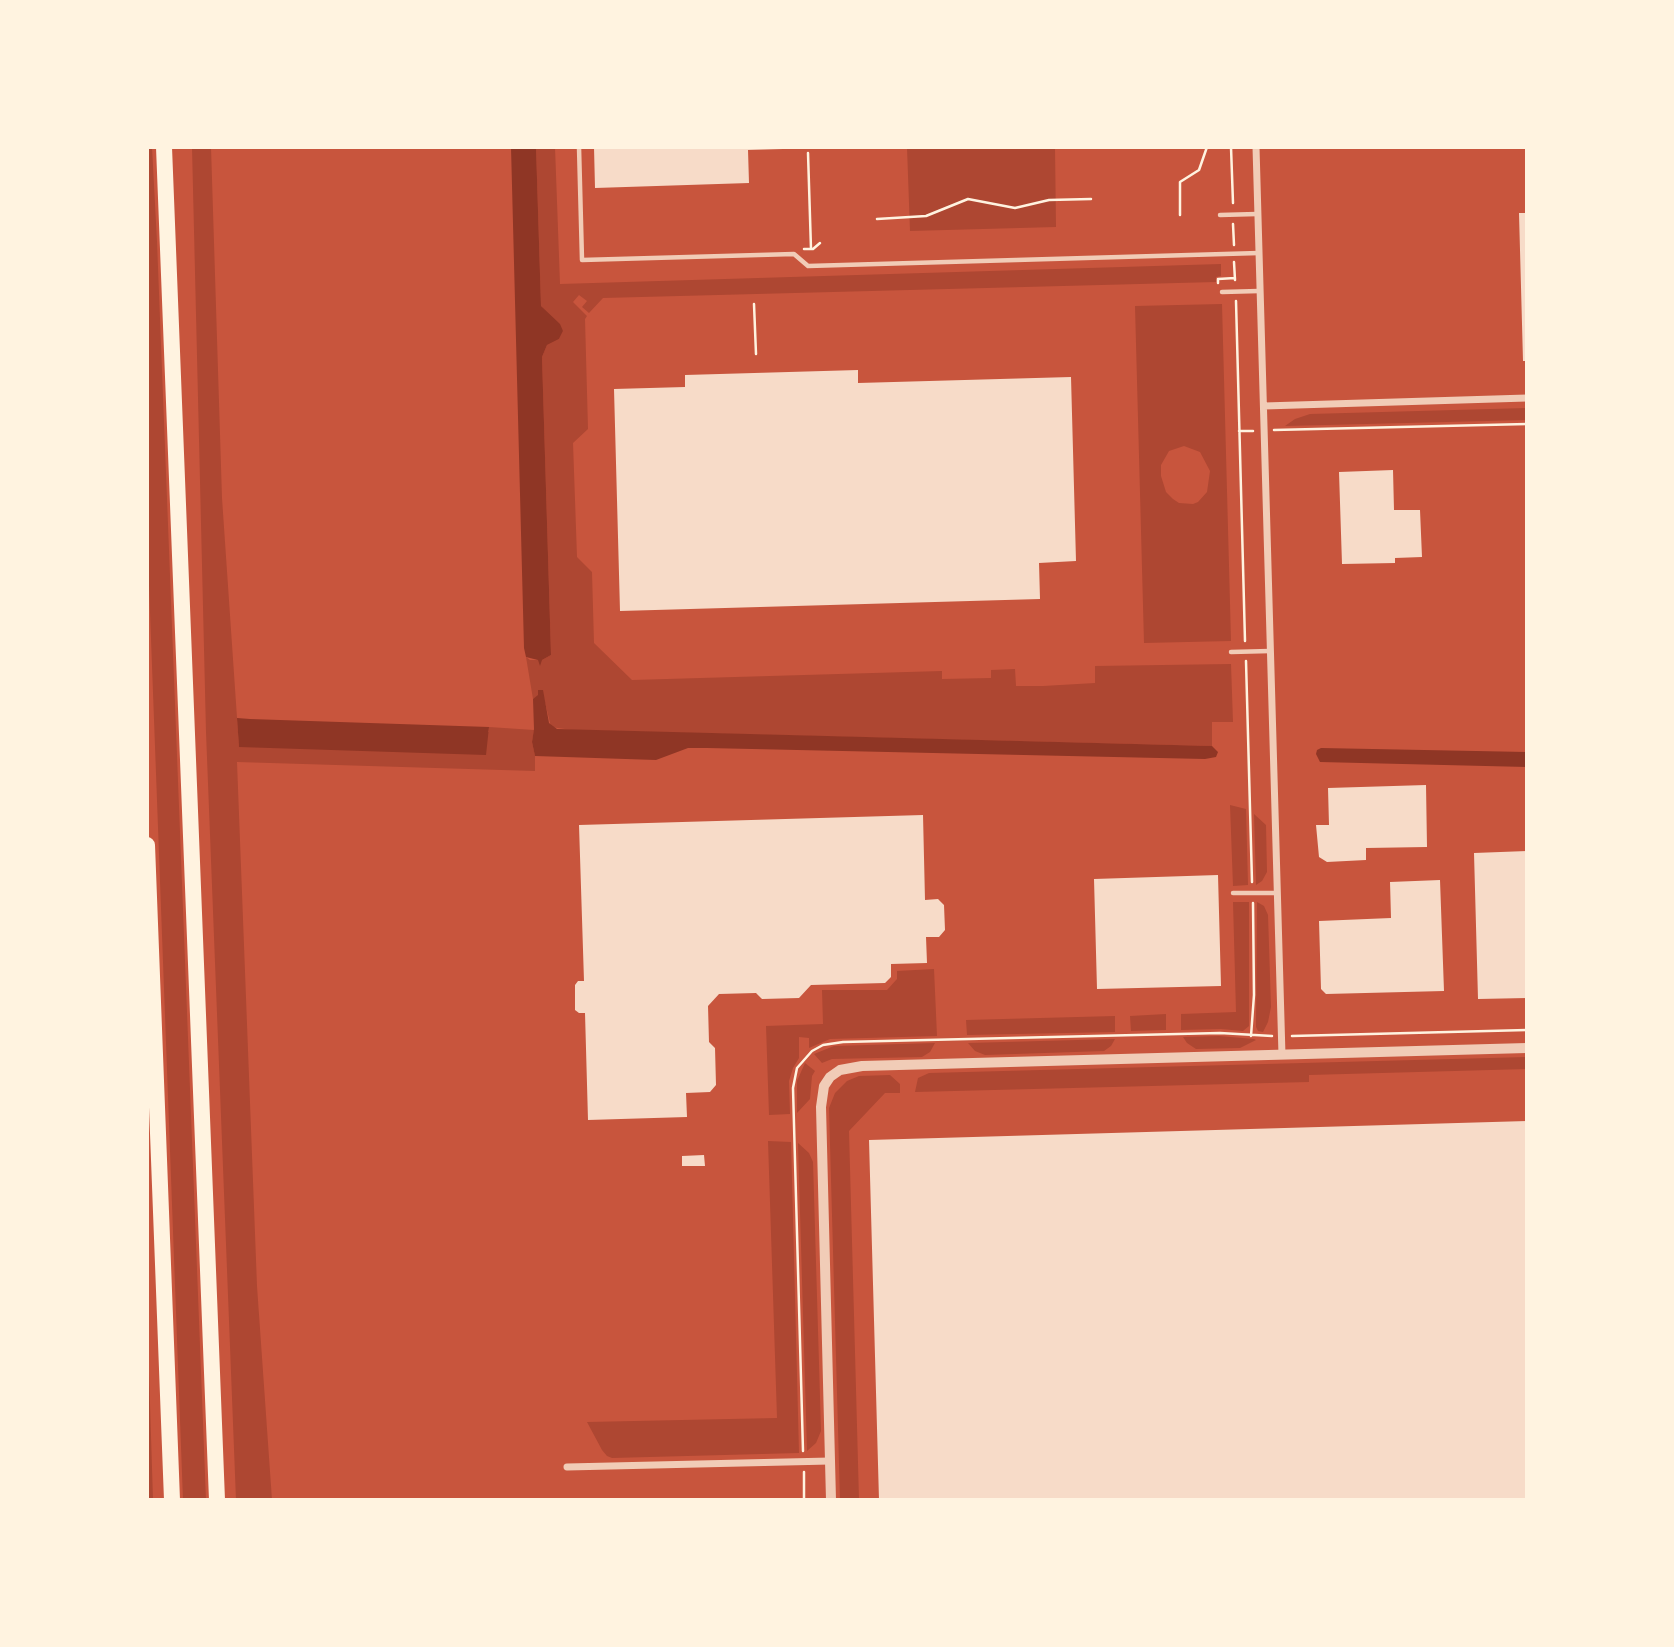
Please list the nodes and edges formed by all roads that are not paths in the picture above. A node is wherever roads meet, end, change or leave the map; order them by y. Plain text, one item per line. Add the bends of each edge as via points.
1 (164, 147) edge
2 (579, 147) edge
3 (1256, 147) edge
4 (1258, 214) junction
5 (1220, 215) dead end
6 (1259, 253) junction
7 (1260, 291) junction
8 (1222, 292) dead end
9 (1527, 398) edge
10 (1264, 406) junction
11 (1270, 651) junction
12 (1231, 652) dead end
13 (147, 845) edge
14 (1233, 893) dead end
15 (1276, 893) junction
16 (1527, 1048) edge
17 (1282, 1055) junction
18 (830, 1461) junction
19 (566, 1467) dead end
20 (172, 1500) edge
21 (217, 1500) edge
22 (831, 1500) edge

1 - 21 highway
2 - 6 lane via 582,260 794,254 808,266
3 - 4 street
4 - 5 lane
4 - 6 street
6 - 7 street
7 - 8 lane
7 - 10 street
9 - 10 street
10 - 11 street
11 - 12 lane
11 - 15 street
13 - 20 highway
14 - 15 lane
15 - 17 street
16 - 17 street
17 - 18 street via 862,1066 830,1077 821,1107
18 - 19 street
18 - 22 street

